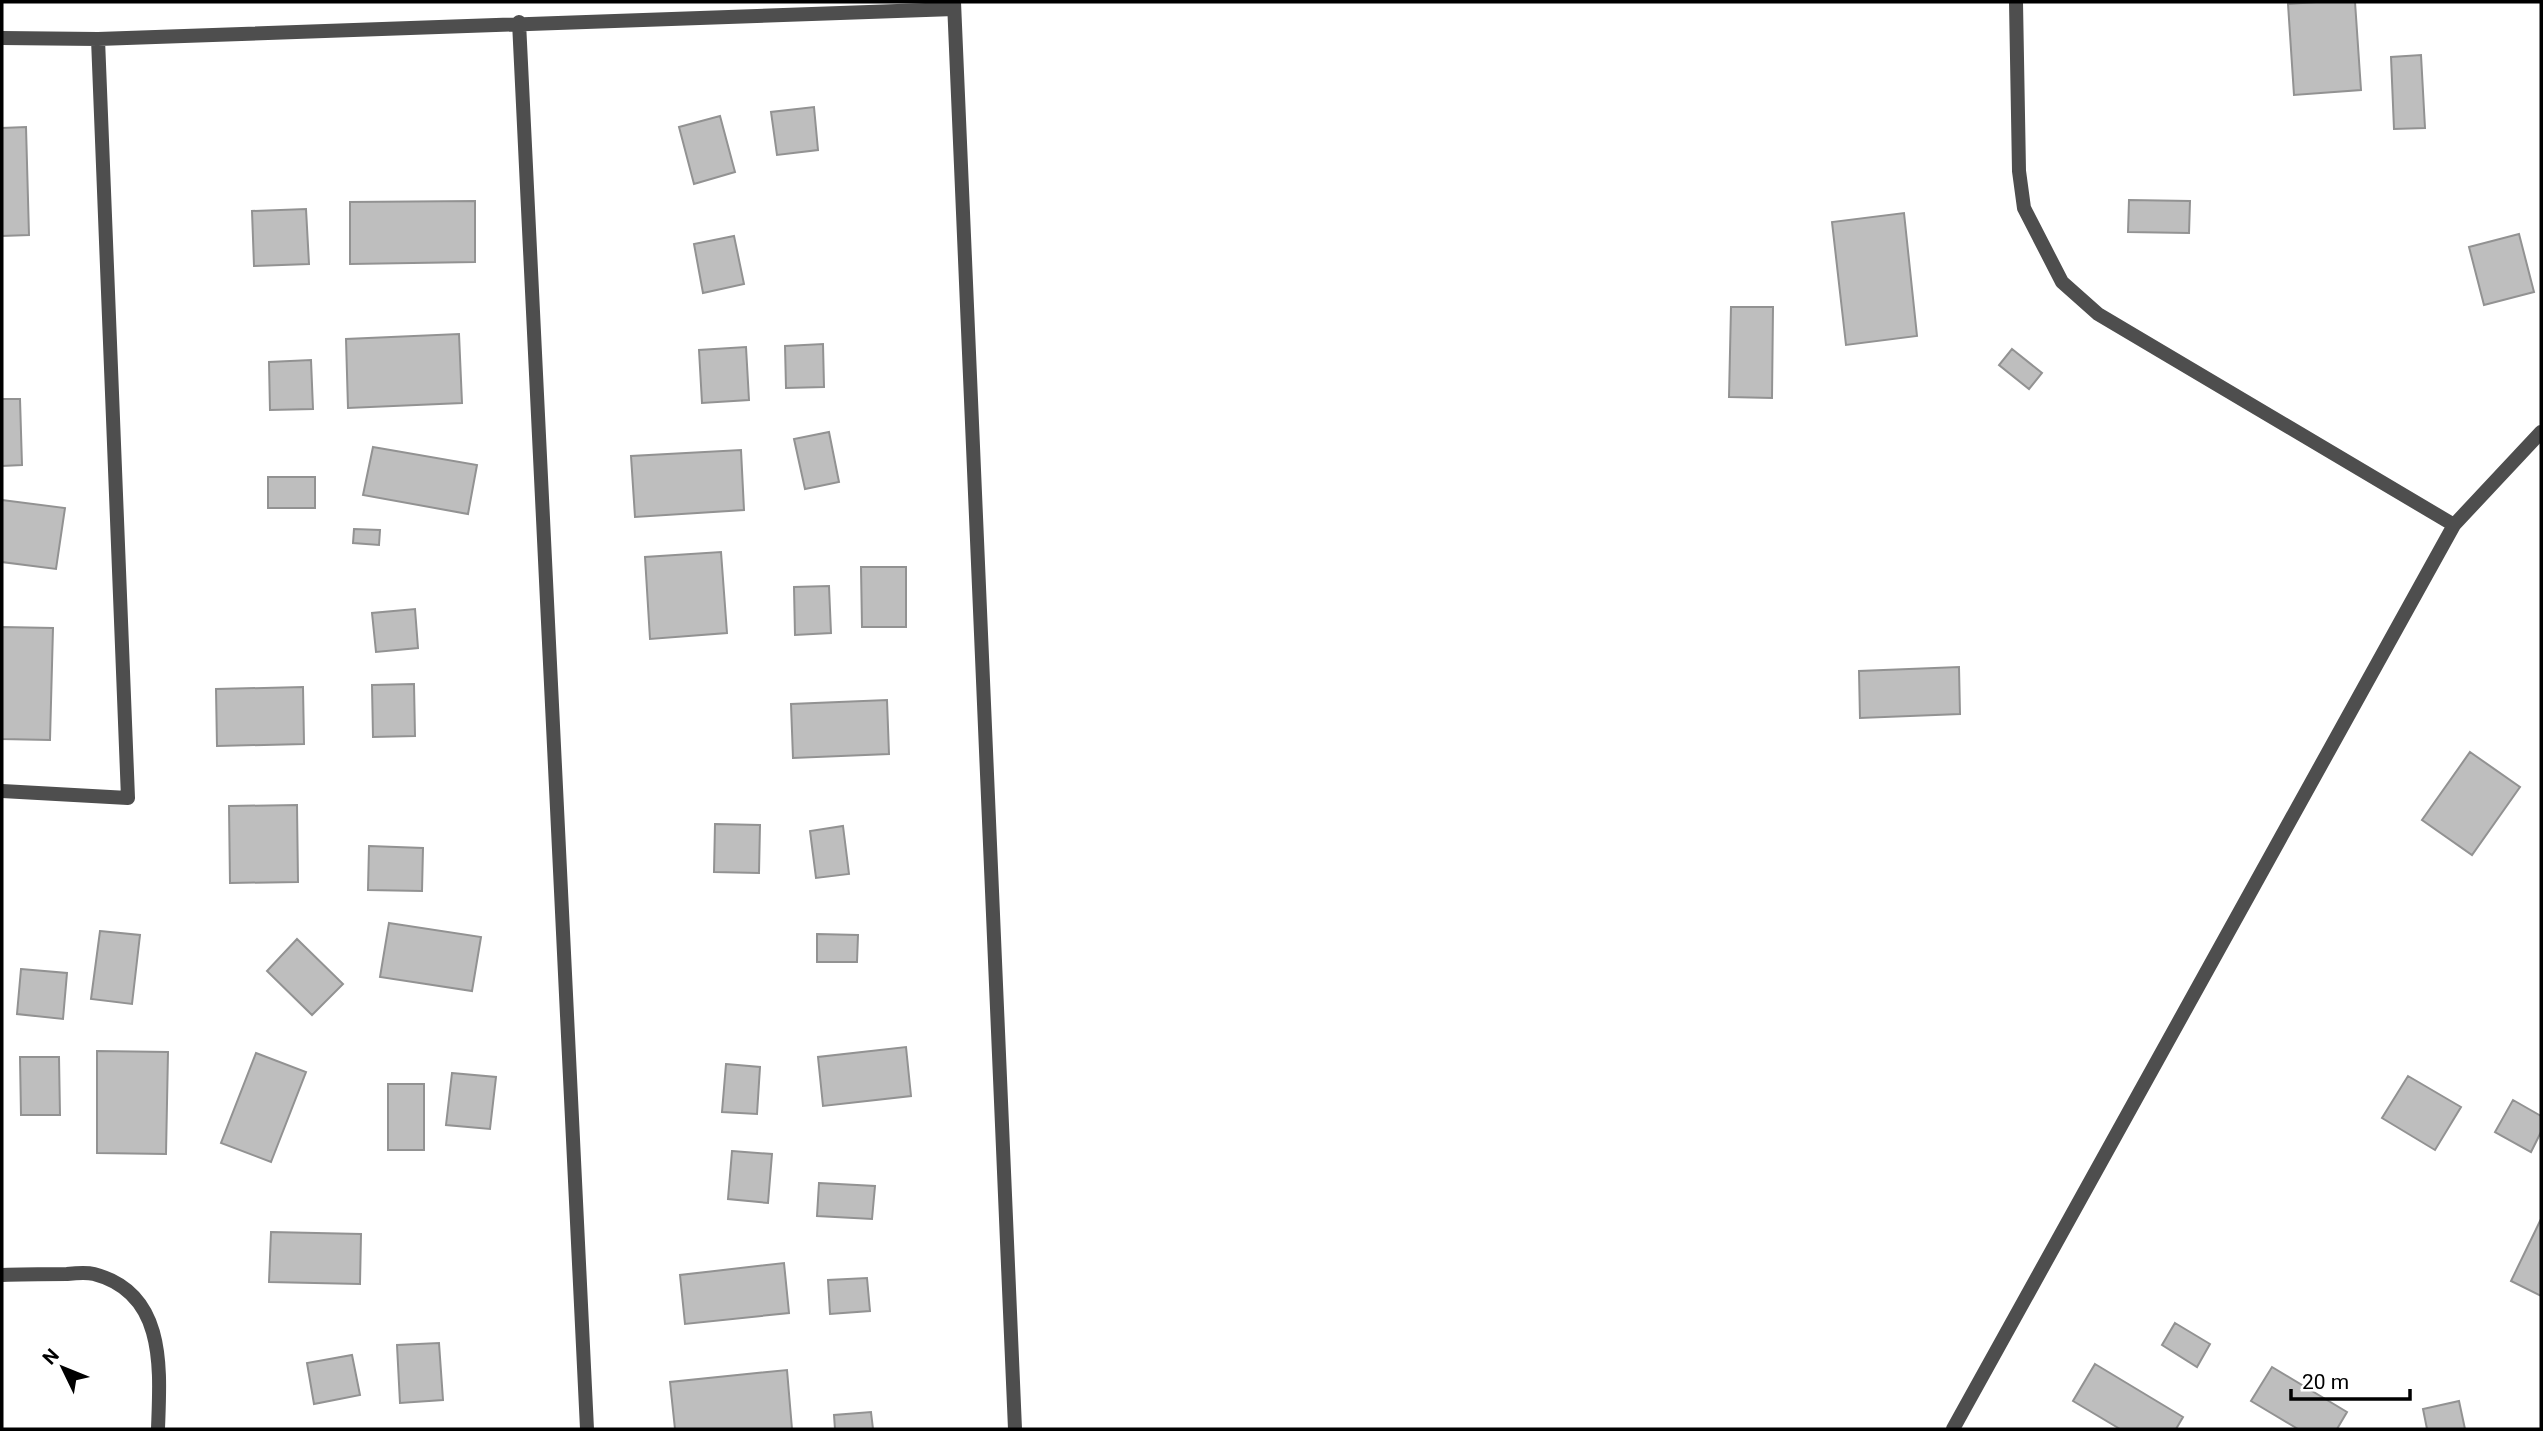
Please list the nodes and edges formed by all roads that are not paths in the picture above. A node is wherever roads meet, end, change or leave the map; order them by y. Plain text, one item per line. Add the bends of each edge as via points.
1 (2016, 2) edge
2 (954, 5) edge
3 (519, 22) junction
4 (2, 38) edge
5 (98, 39) junction
6 (2541, 432) edge
7 (2454, 525) junction
8 (2, 791) edge
9 (2, 1275) edge
10 (158, 1429) edge
11 (587, 1429) edge
12 (1015, 1429) edge
13 (1953, 1429) edge

1 - 7 street via 2019,171 2024,208 2062,282 2098,314
2 - 3 street
2 - 12 street
3 - 5 street
3 - 11 street
4 - 5 street
5 - 8 street via 128,798
6 - 7 street
7 - 13 street
9 - 10 street via 92,1273 114,1281 136,1297 152,1326 160,1361

